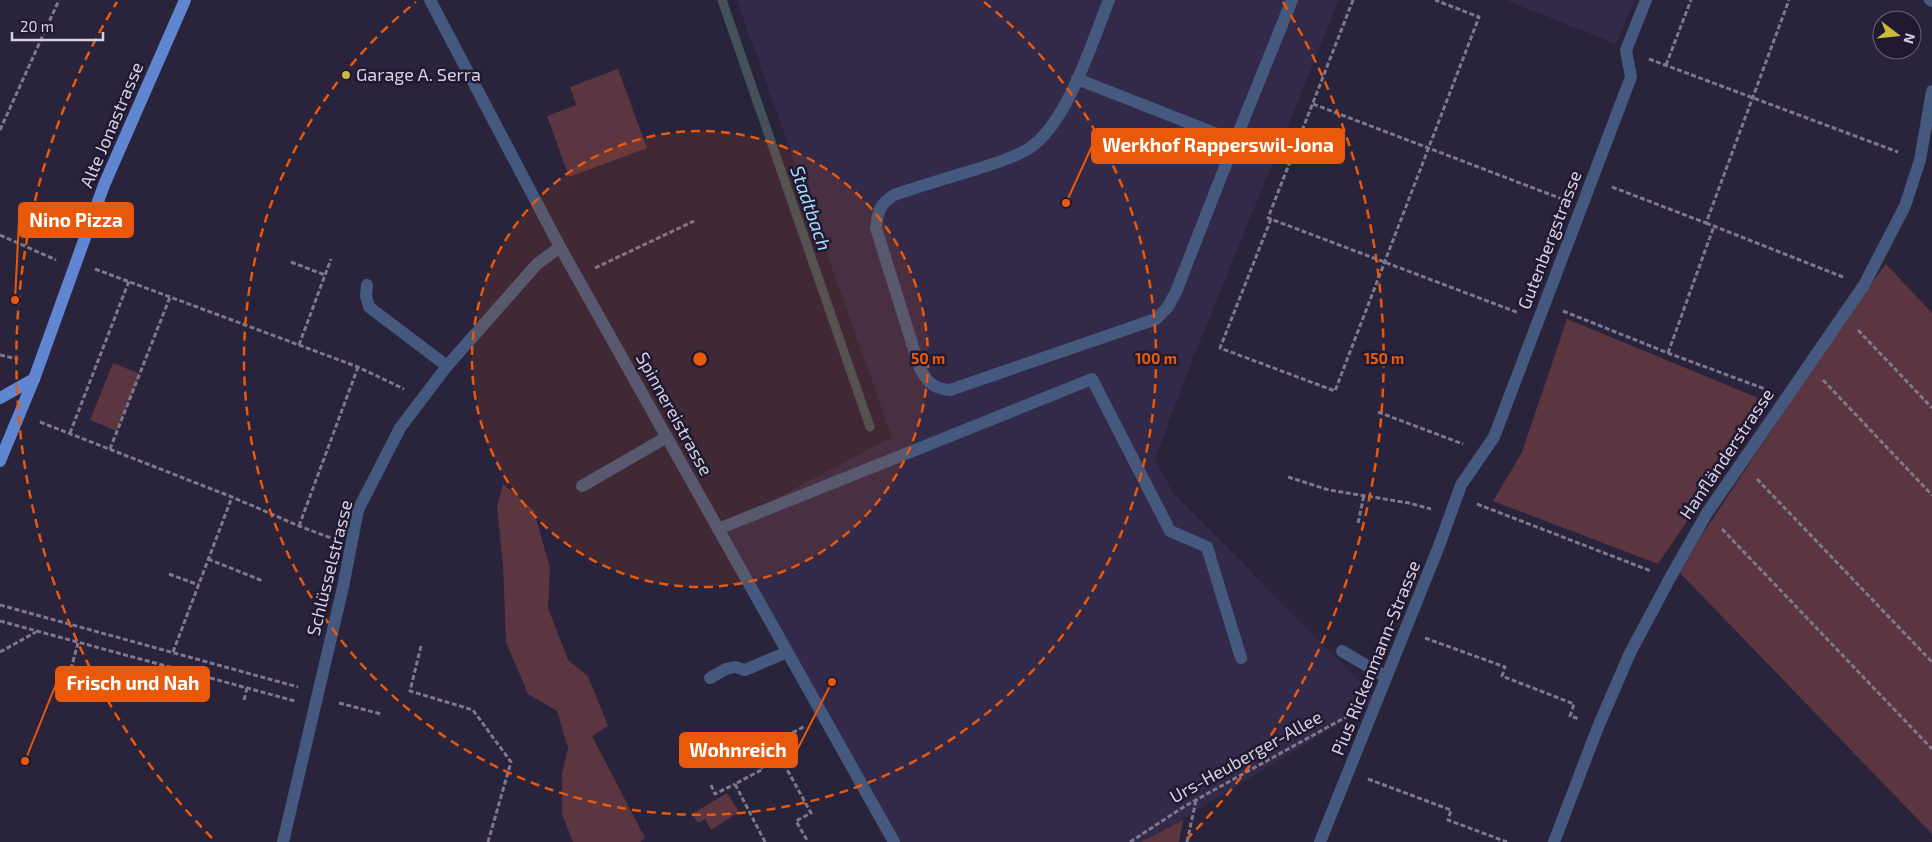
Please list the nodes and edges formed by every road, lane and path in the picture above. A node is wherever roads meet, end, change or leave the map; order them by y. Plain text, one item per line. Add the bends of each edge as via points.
1 (186, 0) edge
2 (430, 0) edge
3 (1109, 0) edge
4 (1292, 0) edge
5 (1353, 0) edge
6 (1434, 0) edge
7 (1646, 0) edge
8 (1691, 0) edge
9 (1789, 0) edge
10 (58, 1) edge
11 (1626, 50) junction
12 (1666, 65) junction
13 (1077, 79) junction
14 (1932, 91) edge
15 (1752, 98) junction
16 (1313, 104) junction
17 (0, 130) edge
18 (1235, 142) junction
19 (1428, 148) junction
20 (1920, 160) junction
21 (1591, 180) junction
22 (1581, 206) junction
23 (1271, 219) junction
24 (694, 222) dead end
25 (1706, 223) junction
26 (1714, 226) junction
27 (0, 234) edge
28 (560, 247) junction
29 (331, 259) dead end
30 (56, 260) dead end
31 (291, 262) dead end
32 (1384, 262) junction
33 (95, 268) dead end
34 (594, 268) dead end
35 (325, 275) junction
36 (129, 281) junction
37 (367, 285) dead end
38 (1864, 285) junction
39 (170, 297) junction
40 (1545, 304) junction
41 (1844, 315) junction
42 (1539, 320) junction
43 (299, 345) junction
44 (1668, 353) junction
45 (0, 354) edge
46 (18, 359) dead end
47 (1809, 365) junction
48 (447, 366) junction
49 (358, 367) junction
50 (34, 379) junction
51 (1787, 396) junction
52 (0, 398) edge
53 (422, 398) junction
54 (1932, 408) edge
55 (1378, 412) dead end
56 (39, 422) dead end
57 (70, 434) junction
58 (667, 438) junction
59 (110, 449) junction
60 (1485, 452) junction
61 (0, 461) edge
62 (1741, 462) junction
63 (1288, 477) dead end
64 (582, 486) dead end
65 (1459, 491) junction
66 (1364, 495) junction
67 (1932, 495) edge
68 (232, 497) junction
69 (1707, 513) junction
70 (1450, 515) junction
71 (1358, 522) dead end
72 (299, 526) junction
73 (718, 529) junction
74 (353, 545) junction
75 (208, 559) junction
76 (169, 574) dead end
77 (1670, 578) junction
78 (263, 581) dead end
79 (199, 585) junction
80 (0, 605) edge
81 (0, 621) edge
82 (1405, 630) junction
83 (37, 631) junction
84 (78, 643) junction
85 (421, 646) dead end
86 (1342, 650) dead end
87 (0, 652) edge
88 (173, 652) junction
89 (787, 652) junction
90 (1241, 658) dead end
91 (1932, 662) edge
92 (1386, 677) junction
93 (710, 678) dead end
94 (247, 688) junction
95 (64, 691) dead end
96 (316, 696) junction
97 (244, 700) dead end
98 (1378, 700) junction
99 (296, 701) dead end
100 (381, 714) dead end
101 (824, 717) junction
102 (1598, 727) junction
103 (773, 744) junction
104 (1932, 749) edge
105 (1349, 772) junction
106 (735, 784) junction
107 (711, 785) dead end
108 (1196, 800) junction
109 (283, 842) edge
110 (488, 842) edge
111 (765, 842) edge
112 (808, 842) edge
113 (894, 842) edge
114 (1130, 842) edge
115 (1188, 842) edge
116 (1320, 842) edge
117 (1507, 842) edge
118 (1554, 842) edge

1 - 50 main road, Alte Jonastrasse via 104,185
2 - 28 street, Spinnereistrasse
3 - 13 street
4 - 18 street
5 - 16 path
6 - 19 path via 1479,17
7 - 11 street
8 - 12 path
9 - 15 path
10 - 17 path
11 - 12 path
11 - 21 street, Gutenbergstrasse via 1631,77
12 - 15 path
13 - 18 street
13 - 18 street via 1047,132 1028,149 1001,161 894,194 878,210 876,228 919,366 930,384 940,389 950,390 1156,319 1176,292
14 - 20 street, Hanfländerstrasse
15 - 20 path
15 - 25 path
16 - 19 path
16 - 23 path via 1268,218
19 - 22 path
19 - 32 path
20 - 38 street, Hanfländerstrasse via 1905,206
21 - 22 street, Gutenbergstrasse
21 - 25 path
22 - 40 street, Gutenbergstrasse
23 - 32 path
23 - 32 path via 1220,348 1335,391
24 - 34 path
25 - 26 path
26 - 38 path
26 - 44 path
27 - 30 path
28 - 48 street, Schlüsselstrasse via 537,264
28 - 58 street, Spinnereistrasse
29 - 35 path
31 - 35 path
32 - 42 path
33 - 36 path
35 - 43 path
36 - 39 path
36 - 57 path
37 - 48 street via 369,306
38 - 41 street, Hanfländerstrasse
39 - 43 path
39 - 59 path
40 - 42 street, Gutenbergstrasse
40 - 44 path
41 - 47 street, Hanfländerstrasse
41 - 54 path
42 - 60 street, Gutenbergstrasse via 1494,437
43 - 49 path
44 - 51 path
45 - 46 path
47 - 51 street, Hanfländerstrasse
47 - 67 path
48 - 53 street, Schlüsselstrasse
49 - 53 path
49 - 72 path
50 - 52 main road
50 - 61 main road, Alte Jonastrasse
51 - 62 street, Hanfländerstrasse
53 - 74 street, Schlüsselstrasse via 400,428 358,510
55 - 60 path
56 - 57 path
57 - 59 path
58 - 64 street
58 - 73 street, Spinnereistrasse
59 - 68 path
60 - 65 street, Gutenbergstrasse
62 - 69 street, Hanfländerstrasse
62 - 91 path
63 - 66 path via 1329,490
65 - 70 street, Pius Rickenmann-Strasse
65 - 77 path
66 - 70 path
66 - 71 path
68 - 72 path
68 - 75 path
69 - 77 street, Hanfländerstrasse
69 - 104 path
70 - 82 street, Pius Rickenmann-Strasse
72 - 74 path
73 - 89 street, Spinnereistrasse
73 - 90 street via 1092,379 1170,531 1207,547
74 - 96 street, Schlüsselstrasse
75 - 78 path
75 - 79 path
76 - 79 path
77 - 102 street, Hanfländerstrasse via 1630,653
79 - 88 path
80 - 88 path
81 - 83 path
82 - 92 street, Pius Rickenmann-Strasse
82 - 102 path via 1505,667 1502,676 1574,704 1570,716
83 - 84 path
83 - 87 path
84 - 94 path
84 - 95 path
85 - 110 path via 410,691 473,710 511,762
86 - 92 street
88 - 96 path via 299,687
89 - 93 street via 745,670 726,669
89 - 101 street, Spinnereistrasse
92 - 98 street, Pius Rickenmann-Strasse
94 - 97 path
94 - 99 path
96 - 100 path
96 - 109 street, Schlüsselstrasse
98 - 105 street, Pius Rickenmann-Strasse
98 - 108 path, Urs-Heuberger-Allee
101 - 103 path
101 - 113 street, Spinnereistrasse
102 - 118 street, Hanfländerstrasse
103 - 106 path via 755,753 763,769
103 - 112 path via 811,813 796,821
105 - 116 street, Pius Rickenmann-Strasse
105 - 117 path via 1451,810 1448,820
106 - 107 path via 715,794
106 - 111 path
108 - 114 path, Urs-Heuberger-Allee
108 - 115 path

